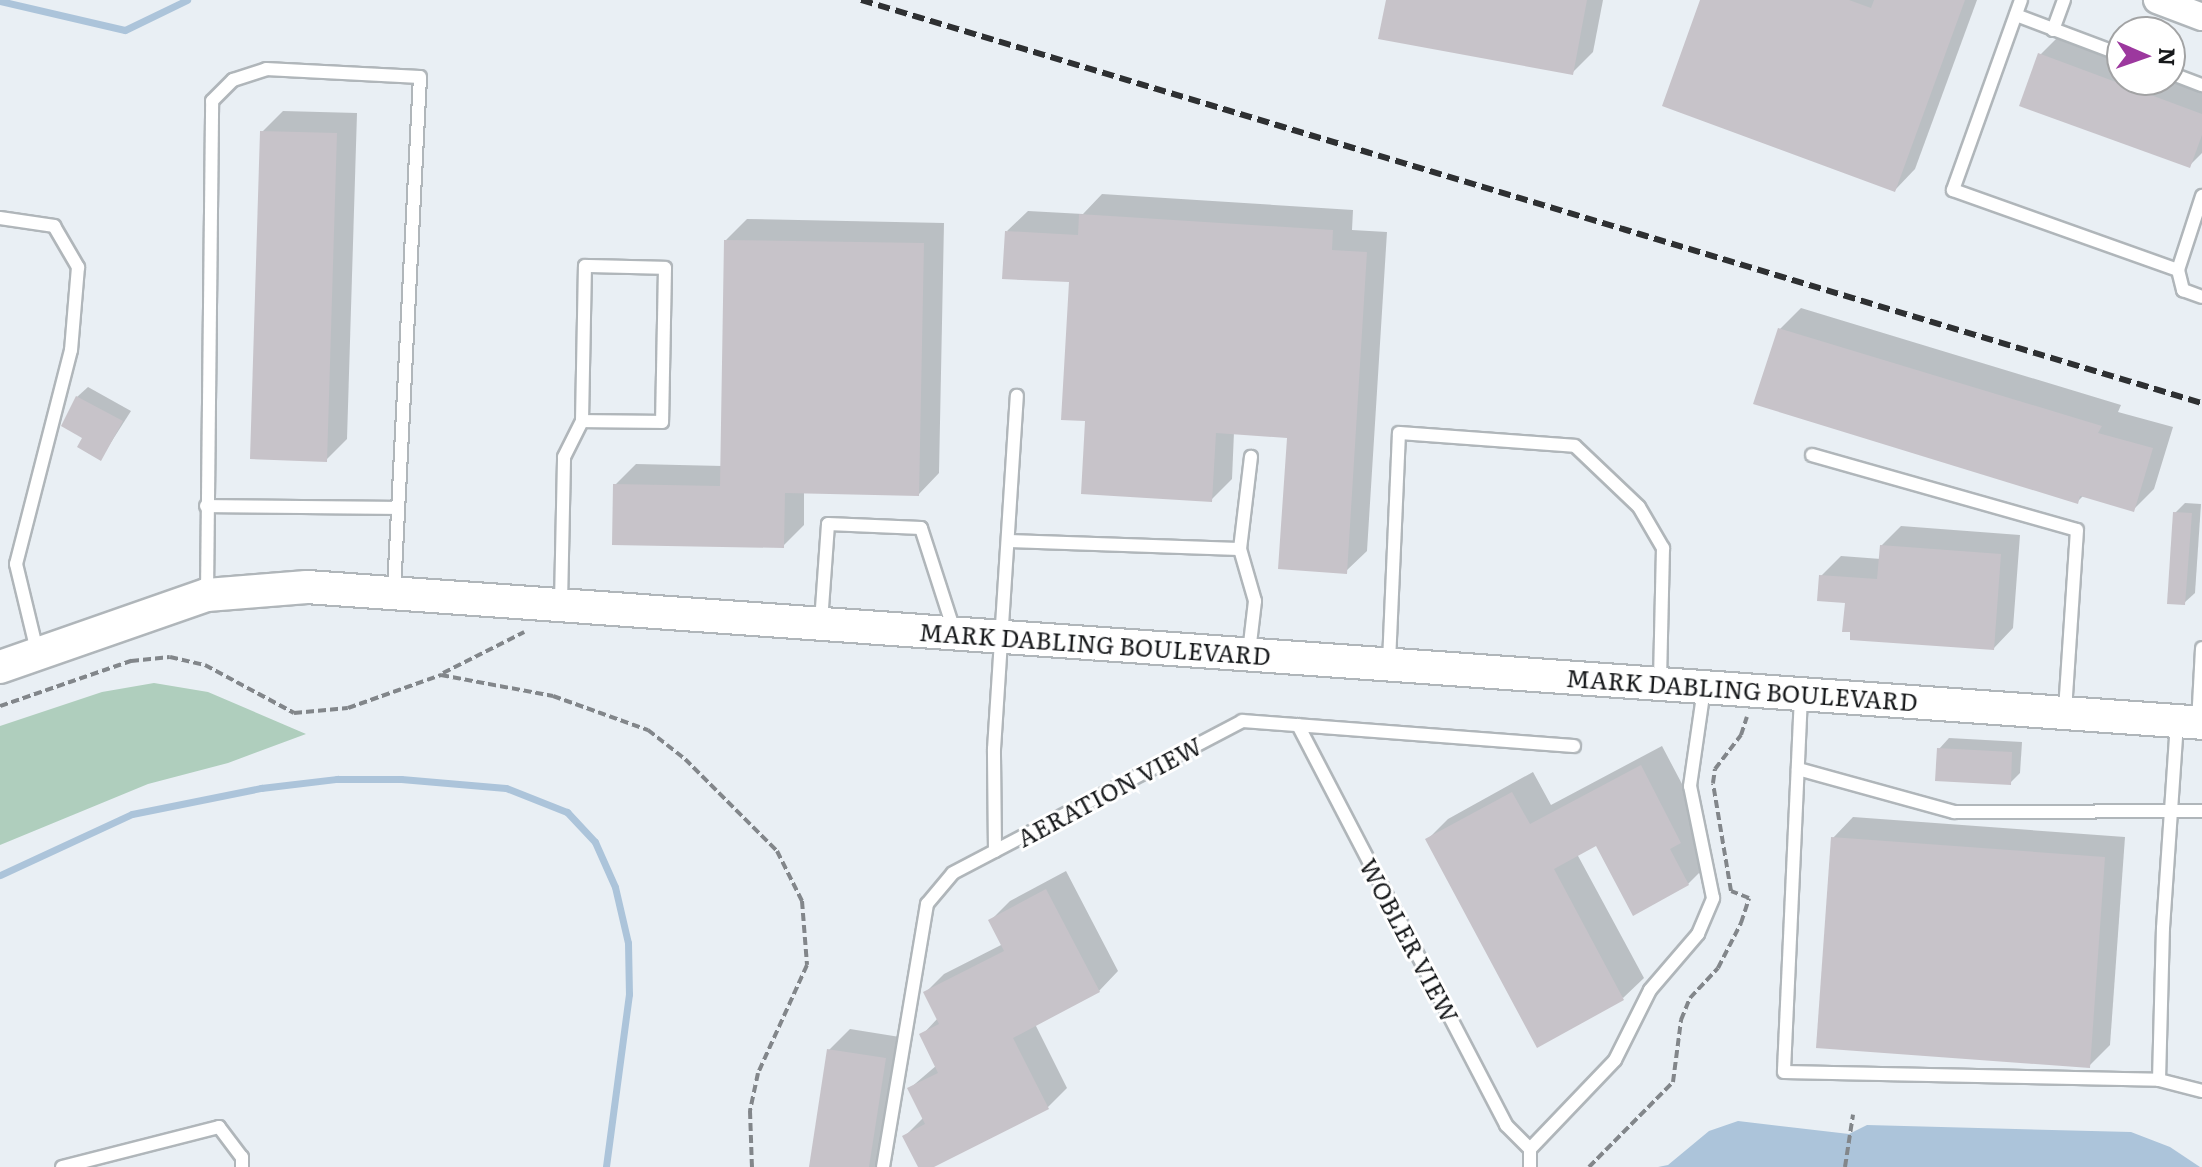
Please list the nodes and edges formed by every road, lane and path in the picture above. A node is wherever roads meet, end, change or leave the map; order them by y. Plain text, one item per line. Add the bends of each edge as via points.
1 (2021, 0) edge
2 (2064, 0) edge
3 (2157, 0) edge
4 (2016, 15) junction
5 (2202, 17) edge
6 (2053, 30) junction
7 (2106, 49) edge
8 (2202, 196) edge
9 (0, 218) edge
10 (2178, 270) junction
11 (2202, 297) edge
12 (1017, 396) dead end
13 (582, 421) junction
14 (1812, 455) dead end
15 (1251, 457) dead end
16 (206, 506) junction
17 (397, 508) junction
18 (1008, 541) junction
19 (1240, 549) junction
20 (394, 594) junction
21 (207, 595) junction
22 (560, 606) junction
23 (821, 624) junction
24 (954, 633) junction
25 (1002, 636) junction
26 (2202, 648) edge
27 (38, 654) junction
28 (1249, 654) junction
29 (1389, 664) junction
30 (0, 667) edge
31 (441, 675) junction
32 (1660, 683) junction
33 (1704, 686) junction
34 (1801, 693) junction
35 (0, 706) edge
36 (2065, 713) junction
37 (2193, 722) edge
38 (1298, 725) junction
39 (1574, 746) dead end
40 (1798, 769) junction
41 (2172, 807) junction
42 (2202, 811) edge
43 (995, 851) junction
44 (2159, 1080) junction
45 (2202, 1091) edge
46 (1853, 1115) dead end
47 (1530, 1149) junction
48 (62, 1167) edge
49 (242, 1167) edge
50 (752, 1167) edge
51 (883, 1167) edge
52 (1530, 1167) edge
53 (1845, 1167) edge

1 - 4 lane
2 - 6 lane
3 - 5 street
4 - 6 lane
4 - 10 lane via 1953,190
6 - 7 lane
8 - 10 lane
9 - 27 lane via 54,226 78,267 71,350 16,564
10 - 11 lane via 2183,290
12 - 18 lane
13 - 13 lane via 585,266 665,268 662,422
13 - 22 lane via 564,457
14 - 36 lane via 2077,530
15 - 19 lane
16 - 17 lane
16 - 17 lane via 212,101 233,80 266,69 420,77
16 - 21 lane
17 - 20 lane
18 - 19 lane
18 - 25 lane
19 - 28 lane via 1255,601
20 - 21 street, MARK DABLING BOULEVARD via 307,587
20 - 22 street, MARK DABLING BOULEVARD
21 - 27 street, MARK DABLING BOULEVARD
22 - 23 street, MARK DABLING BOULEVARD
22 - 31 path via 514,639
23 - 24 street, MARK DABLING BOULEVARD
23 - 24 lane via 828,524 921,528
24 - 25 street, MARK DABLING BOULEVARD
25 - 28 street, MARK DABLING BOULEVARD
25 - 43 lane via 994,749
26 - 37 lane
27 - 30 street, MARK DABLING BOULEVARD
28 - 29 street, MARK DABLING BOULEVARD
29 - 32 street, MARK DABLING BOULEVARD
29 - 32 lane via 1399,433 1575,446 1639,507 1663,548
31 - 35 path via 348,708 294,713 205,665 158,657 131,661
31 - 50 path via 553,696 648,730 685,759 788,864 802,901 809,951 798,994 753,1093
32 - 33 street, MARK DABLING BOULEVARD
33 - 34 street, MARK DABLING BOULEVARD
33 - 47 lane via 1690,786 1713,898 1698,934 1650,990 1615,1060
34 - 36 street, MARK DABLING BOULEVARD
34 - 40 lane
36 - 37 street, MARK DABLING BOULEVARD
37 - 41 lane
38 - 39 lane, AERATION VIEW
38 - 43 lane, AERATION VIEW via 1242,721
38 - 47 lane, WOBLER VIEW via 1506,1125
40 - 41 lane via 1954,812
40 - 44 lane via 1784,1072
41 - 42 lane
41 - 44 lane
43 - 51 lane, AERATION VIEW via 953,873 927,904
44 - 45 lane
46 - 53 path
47 - 52 lane
48 - 49 lane via 219,1127 242,1157

